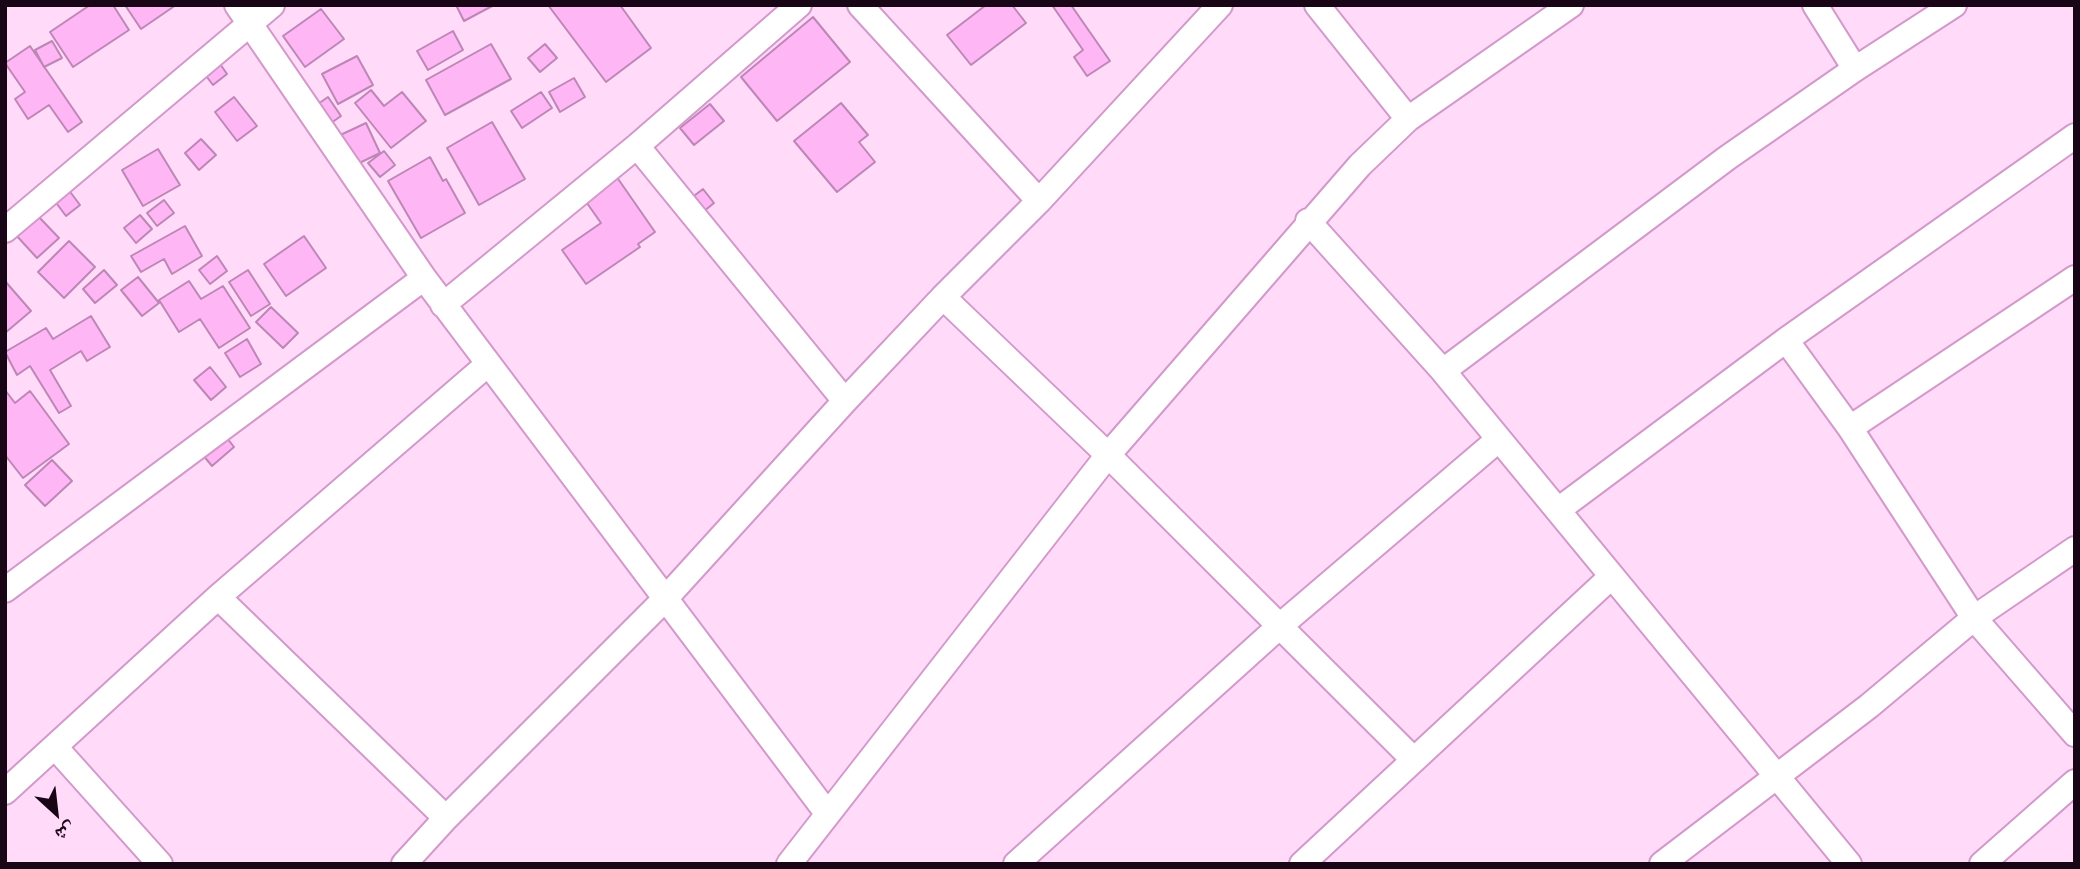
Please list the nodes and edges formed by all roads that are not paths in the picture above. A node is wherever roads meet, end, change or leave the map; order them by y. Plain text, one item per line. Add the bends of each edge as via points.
1 (272, 5) edge
2 (799, 5) edge
3 (860, 5) edge
4 (1220, 5) edge
5 (1317, 5) edge
6 (1571, 5) edge
7 (1815, 5) edge
8 (1954, 5) edge
9 (242, 15) edge
10 (1855, 69) junction
11 (1408, 119) junction
12 (2075, 136) edge
13 (637, 146) junction
14 (1039, 201) junction
15 (1308, 222) junction
16 (5, 230) edge
17 (424, 278) junction
18 (2075, 278) edge
19 (943, 297) junction
20 (443, 304) junction
21 (1786, 340) junction
22 (488, 364) junction
23 (1443, 371) junction
24 (845, 401) junction
25 (1850, 428) junction
26 (1499, 439) junction
27 (1108, 455) junction
28 (1558, 510) junction
29 (2075, 549) edge
30 (1612, 576) junction
31 (5, 590) edge
32 (218, 597) junction
33 (665, 599) junction
34 (1974, 618) junction
35 (1281, 625) junction
36 (2075, 734) edge
37 (55, 747) junction
38 (1414, 760) junction
39 (1776, 776) junction
40 (2075, 782) edge
41 (5, 792) edge
42 (827, 813) junction
43 (446, 818) junction
44 (160, 864) edge
45 (404, 864) edge
46 (789, 864) edge
47 (1016, 864) edge
48 (1302, 864) edge
49 (1662, 864) edge
50 (1849, 864) edge
51 (1982, 864) edge

1 - 9 street
2 - 13 street
3 - 14 street
4 - 14 street
5 - 11 street
6 - 11 street
7 - 10 street
8 - 10 street
9 - 16 street
9 - 17 street
10 - 23 street
11 - 15 street
12 - 21 street
13 - 20 street
13 - 24 street
14 - 19 street
15 - 23 street
15 - 27 street
17 - 20 street
17 - 31 street
18 - 25 street
19 - 24 street
19 - 27 street
20 - 22 street
21 - 25 street
21 - 28 street
22 - 32 street
22 - 33 street
23 - 26 street
24 - 33 street
25 - 34 street
26 - 28 street
26 - 35 street
27 - 35 street
27 - 42 street
28 - 30 street
29 - 34 street
30 - 38 street
30 - 39 street
32 - 37 street
32 - 43 street
33 - 42 street
33 - 43 street
34 - 36 street
34 - 39 street
35 - 38 street
35 - 47 street
37 - 41 street
37 - 44 street
38 - 48 street
39 - 49 street
39 - 50 street
40 - 51 street
42 - 46 street
43 - 45 street

